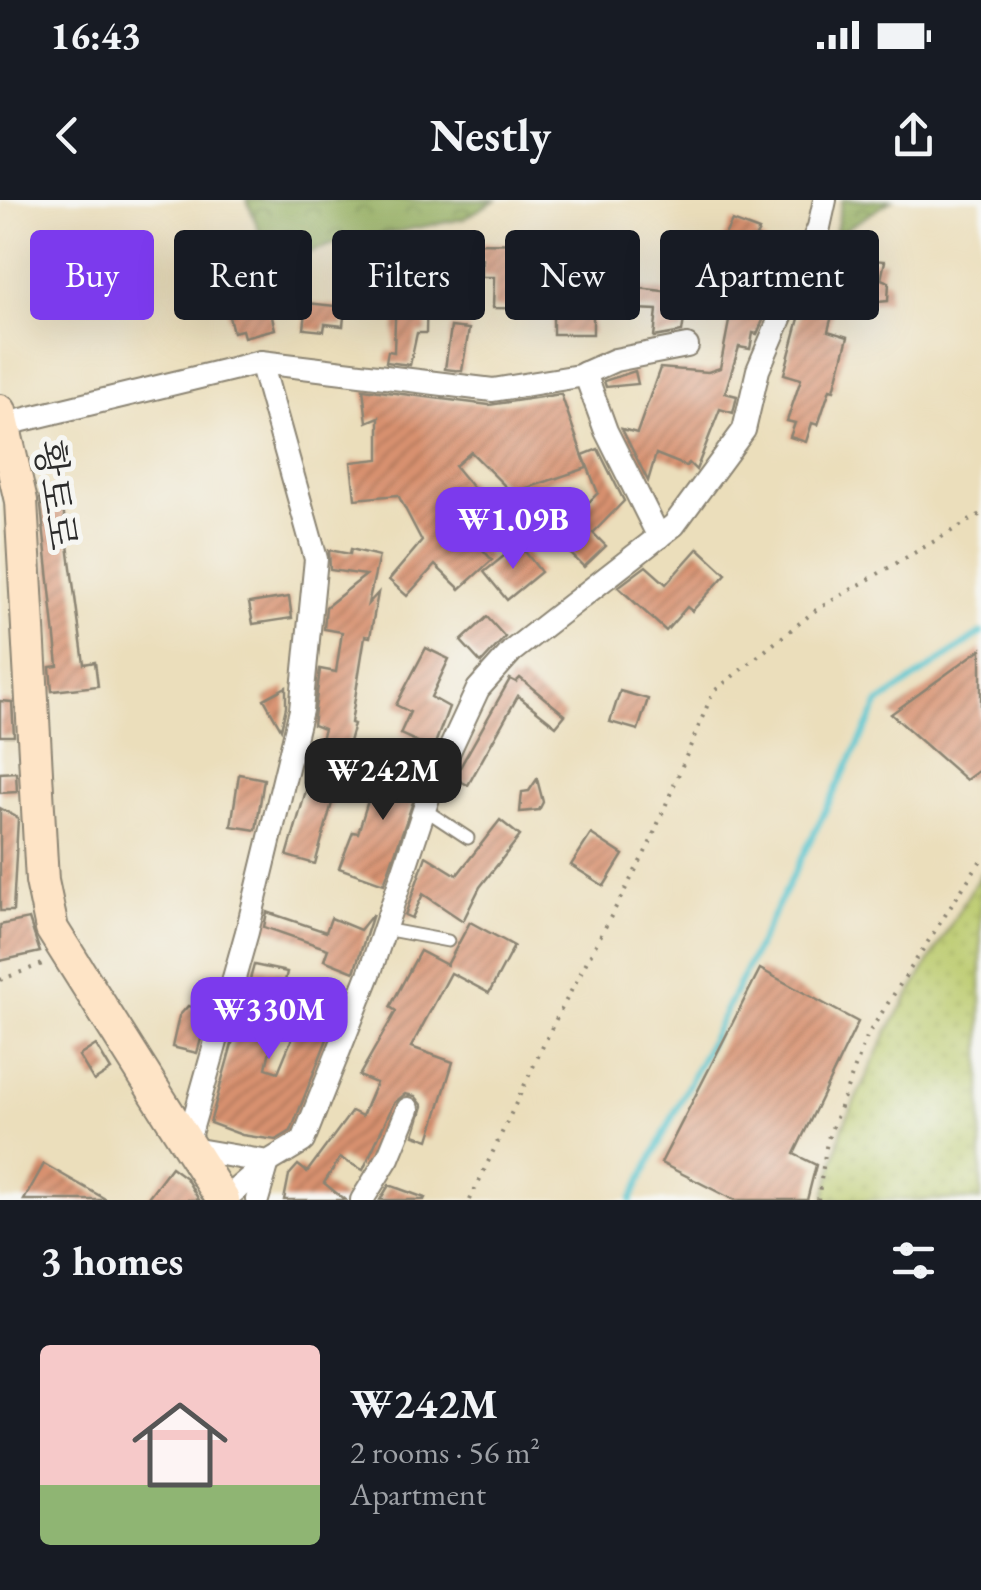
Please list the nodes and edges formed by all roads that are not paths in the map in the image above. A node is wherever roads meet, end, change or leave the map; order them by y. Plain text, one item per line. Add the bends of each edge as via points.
1 (825, 200) edge
2 (686, 346) dead end
3 (261, 362) junction
4 (584, 374) junction
5 (3, 418) edge
6 (659, 537) junction
7 (424, 809) junction
8 (468, 838) dead end
9 (384, 930) junction
10 (448, 941) dead end
11 (408, 1108) dead end
12 (186, 1148) junction
13 (268, 1162) junction
14 (223, 1200) edge
15 (257, 1200) edge
16 (362, 1200) edge

1 - 6 street via 758,370 744,430
2 - 4 street via 615,360
3 - 4 street via 493,390
3 - 5 street
3 - 12 street via 316,560 301,710
4 - 6 street
5 - 12 main road, 황토로 via 22,519 42,881 52,928
6 - 7 street via 512,651 478,689
7 - 8 lane
7 - 9 street
9 - 10 lane
9 - 13 street via 303,1142
11 - 16 street
12 - 13 street
12 - 14 main road, 황토로
13 - 14 street
13 - 15 street

